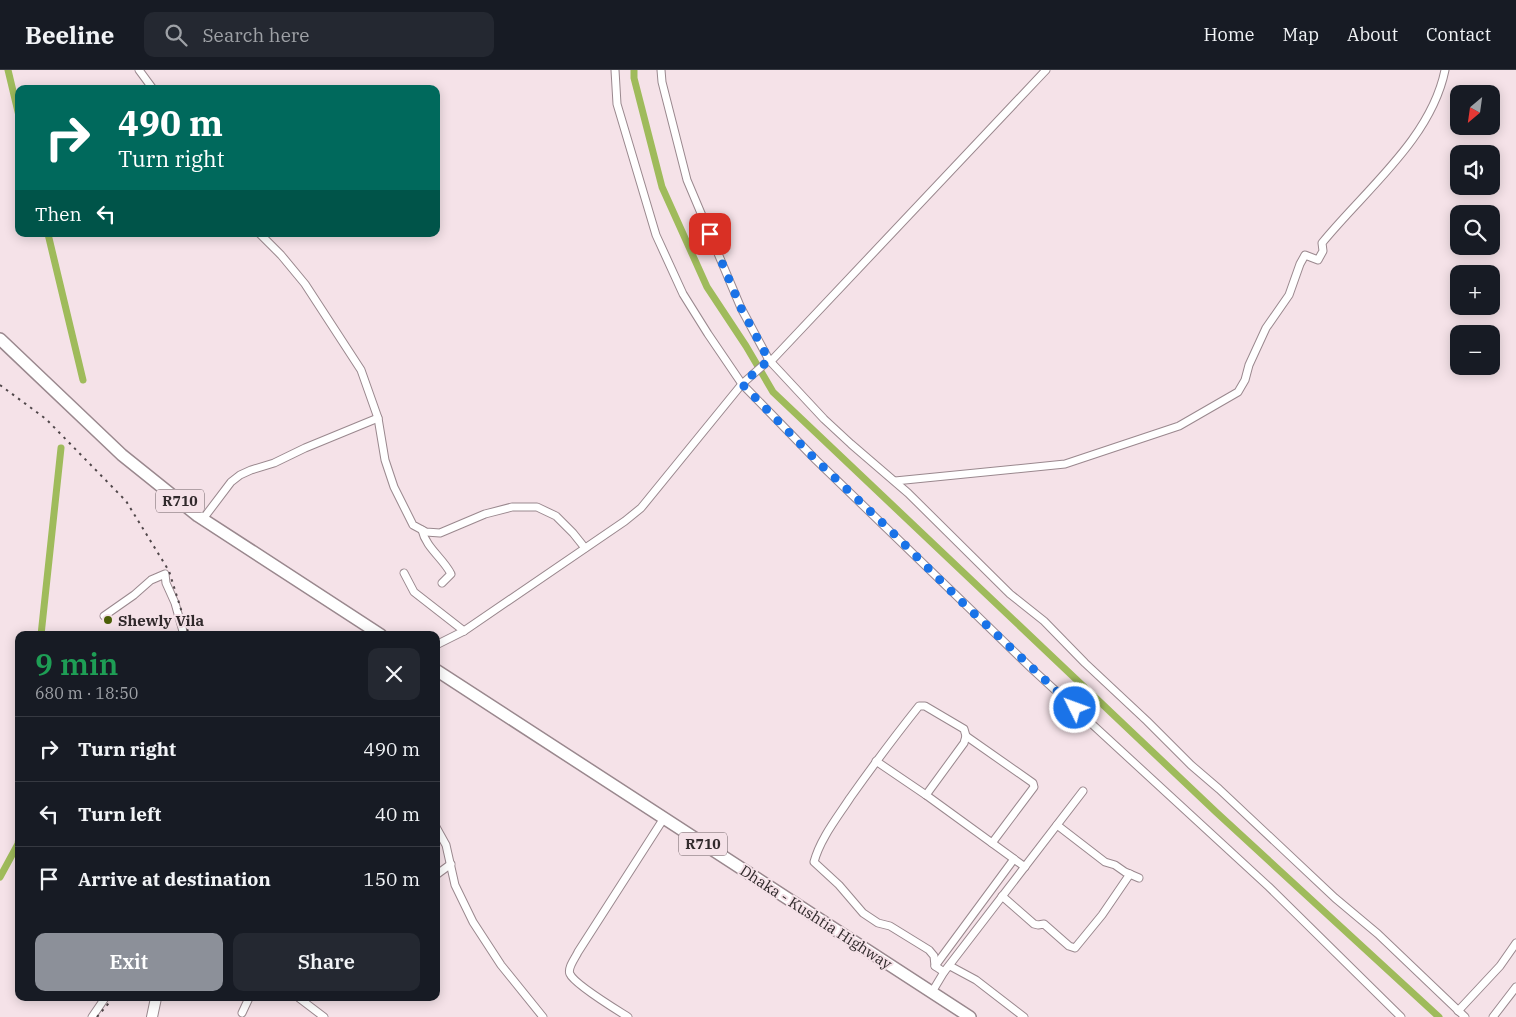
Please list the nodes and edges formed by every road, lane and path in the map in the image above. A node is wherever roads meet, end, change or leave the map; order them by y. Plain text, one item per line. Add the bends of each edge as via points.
1 (139, 70) edge
2 (614, 70) edge
3 (661, 70) edge
4 (1046, 70) edge
5 (1445, 70) edge
6 (150, 85) edge
7 (263, 237) edge
8 (0, 339) edge
9 (769, 360) junction
10 (742, 384) junction
11 (378, 418) junction
12 (894, 481) junction
13 (203, 519) junction
14 (422, 530) junction
15 (585, 548) junction
16 (404, 573) dead end
17 (442, 583) dead end
18 (104, 616) dead end
19 (183, 631) edge
20 (375, 631) edge
21 (464, 631) junction
22 (440, 643) edge
23 (440, 673) edge
24 (966, 736) junction
25 (876, 762) junction
26 (1083, 791) dead end
27 (926, 795) junction
28 (664, 818) junction
29 (1057, 825) junction
30 (440, 834) edge
31 (992, 843) junction
32 (1014, 859) junction
33 (451, 864) junction
34 (1025, 867) junction
35 (440, 872) edge
36 (1130, 874) junction
37 (1139, 878) dead end
38 (1002, 896) junction
39 (1516, 943) edge
40 (935, 966) junction
41 (950, 966) junction
42 (944, 972) junction
43 (1516, 987) edge
44 (932, 992) junction
45 (103, 1001) edge
46 (155, 1001) edge
47 (248, 1001) edge
48 (304, 1001) edge
49 (1458, 1011) junction
50 (242, 1013) dead end
51 (539, 1016) edge
52 (92, 1017) edge
53 (152, 1017) edge
54 (324, 1017) edge
55 (628, 1017) edge
56 (970, 1017) edge
57 (1024, 1017) edge
58 (1401, 1017) edge
59 (1465, 1017) edge
60 (1493, 1017) edge

1 - 6 street
2 - 10 street via 617,104 656,235 683,294
3 - 9 street via 687,180 741,308
4 - 9 street via 787,345
5 - 12 street via 1442,85 1408,146 1322,243 1323,252 1318,260 1305,255 1289,295 1266,328 1238,392 1179,426 1065,464
7 - 11 street via 306,284 361,370
8 - 13 main road, R710 via 122,455
9 - 10 street
9 - 12 street via 824,419
10 - 15 street via 641,508
10 - 58 street via 964,604 1269,887
11 - 13 street via 240,475
11 - 14 street via 385,460 394,487 413,525
12 - 49 street via 1191,765
13 - 20 main road, R710
14 - 15 street via 440,533 485,514 512,507 537,507 556,516
14 - 17 street via 451,574
15 - 21 street
16 - 21 street via 414,592
18 - 19 street via 151,580 165,574
21 - 22 street
23 - 28 main road, Dhaka - Kushtia Highway / R710
24 - 25 street via 964,729 925,706 919,706
24 - 27 street
24 - 31 street via 1034,783
25 - 27 street
25 - 40 street via 838,816 814,862 863,913 929,950 934,956
26 - 29 street
27 - 31 street
28 - 44 main road, Dhaka - Kushtia Highway / R710
28 - 55 street via 569,970 580,984
29 - 34 street
29 - 36 street via 1105,862
30 - 33 street
31 - 32 street
32 - 34 street
32 - 40 street
33 - 35 street
33 - 51 street via 455,885 473,922
34 - 38 street
36 - 37 street
36 - 38 street via 1075,948 1044,924 1034,924
38 - 41 street
39 - 49 street via 1500,966
40 - 42 street
41 - 42 street
41 - 57 street via 976,980
42 - 44 street
43 - 60 street
44 - 56 main road, Dhaka - Kushtia Highway / R710
45 - 52 street
46 - 53 main road
47 - 50 street
48 - 54 street
49 - 59 street

